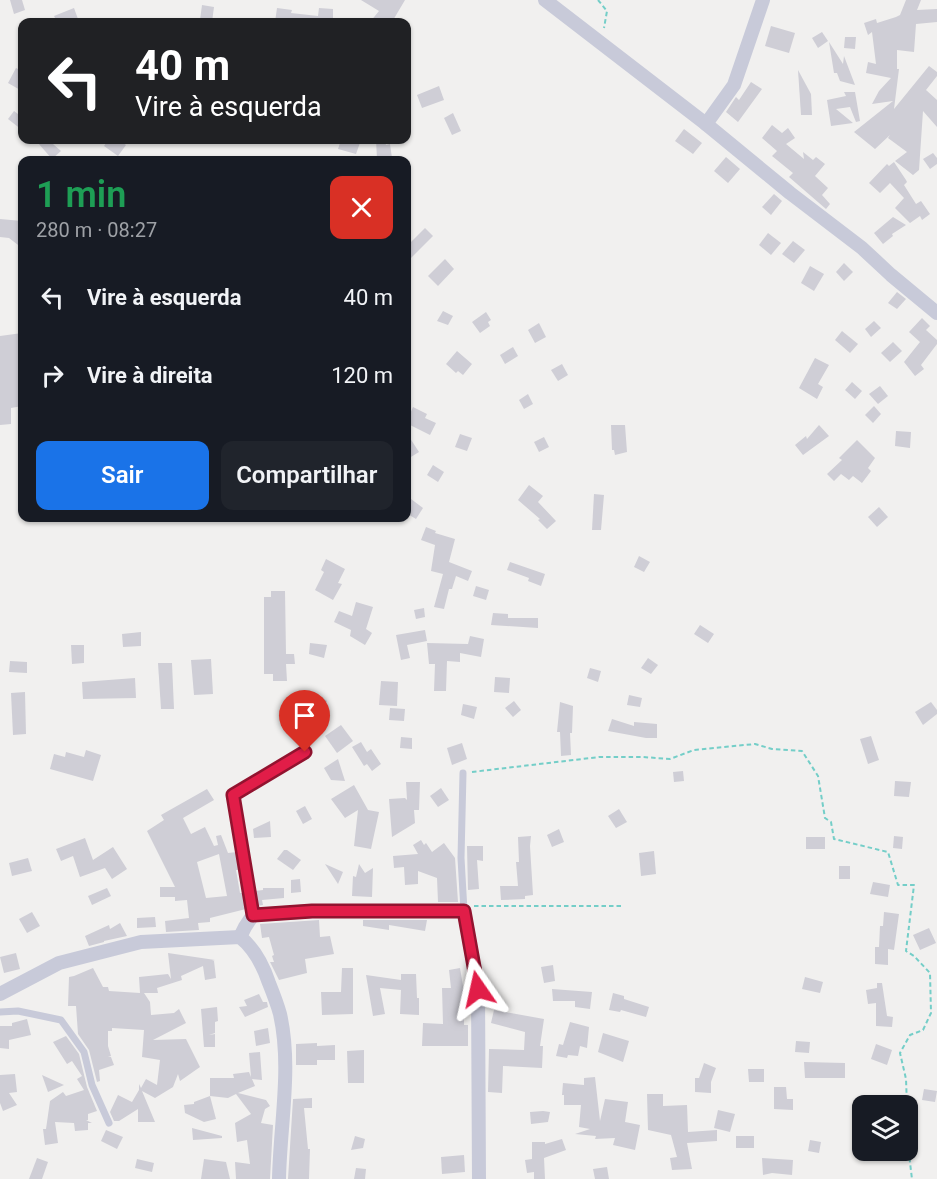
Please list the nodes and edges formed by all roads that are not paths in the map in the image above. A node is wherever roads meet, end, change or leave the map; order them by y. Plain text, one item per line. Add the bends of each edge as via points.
1 (545, 0) edge
2 (763, 0) edge
3 (706, 124) junction
4 (937, 313) edge
5 (305, 752) dead end
6 (463, 773) road end
7 (464, 911) junction
8 (253, 915) junction
9 (240, 937) junction
10 (0, 994) edge
11 (0, 1012) edge
12 (109, 1123) dead end
13 (279, 1179) edge
14 (479, 1179) edge

1 - 3 street
2 - 3 street via 734,85
3 - 4 street
5 - 8 lane via 233,795
6 - 7 lane
7 - 8 street
7 - 14 street via 478,989
8 - 9 street
9 - 10 street via 141,942 59,963
9 - 13 street via 263,965 280,1013 284,1063
11 - 12 lane via 18,1011 61,1020 84,1052 92,1085

